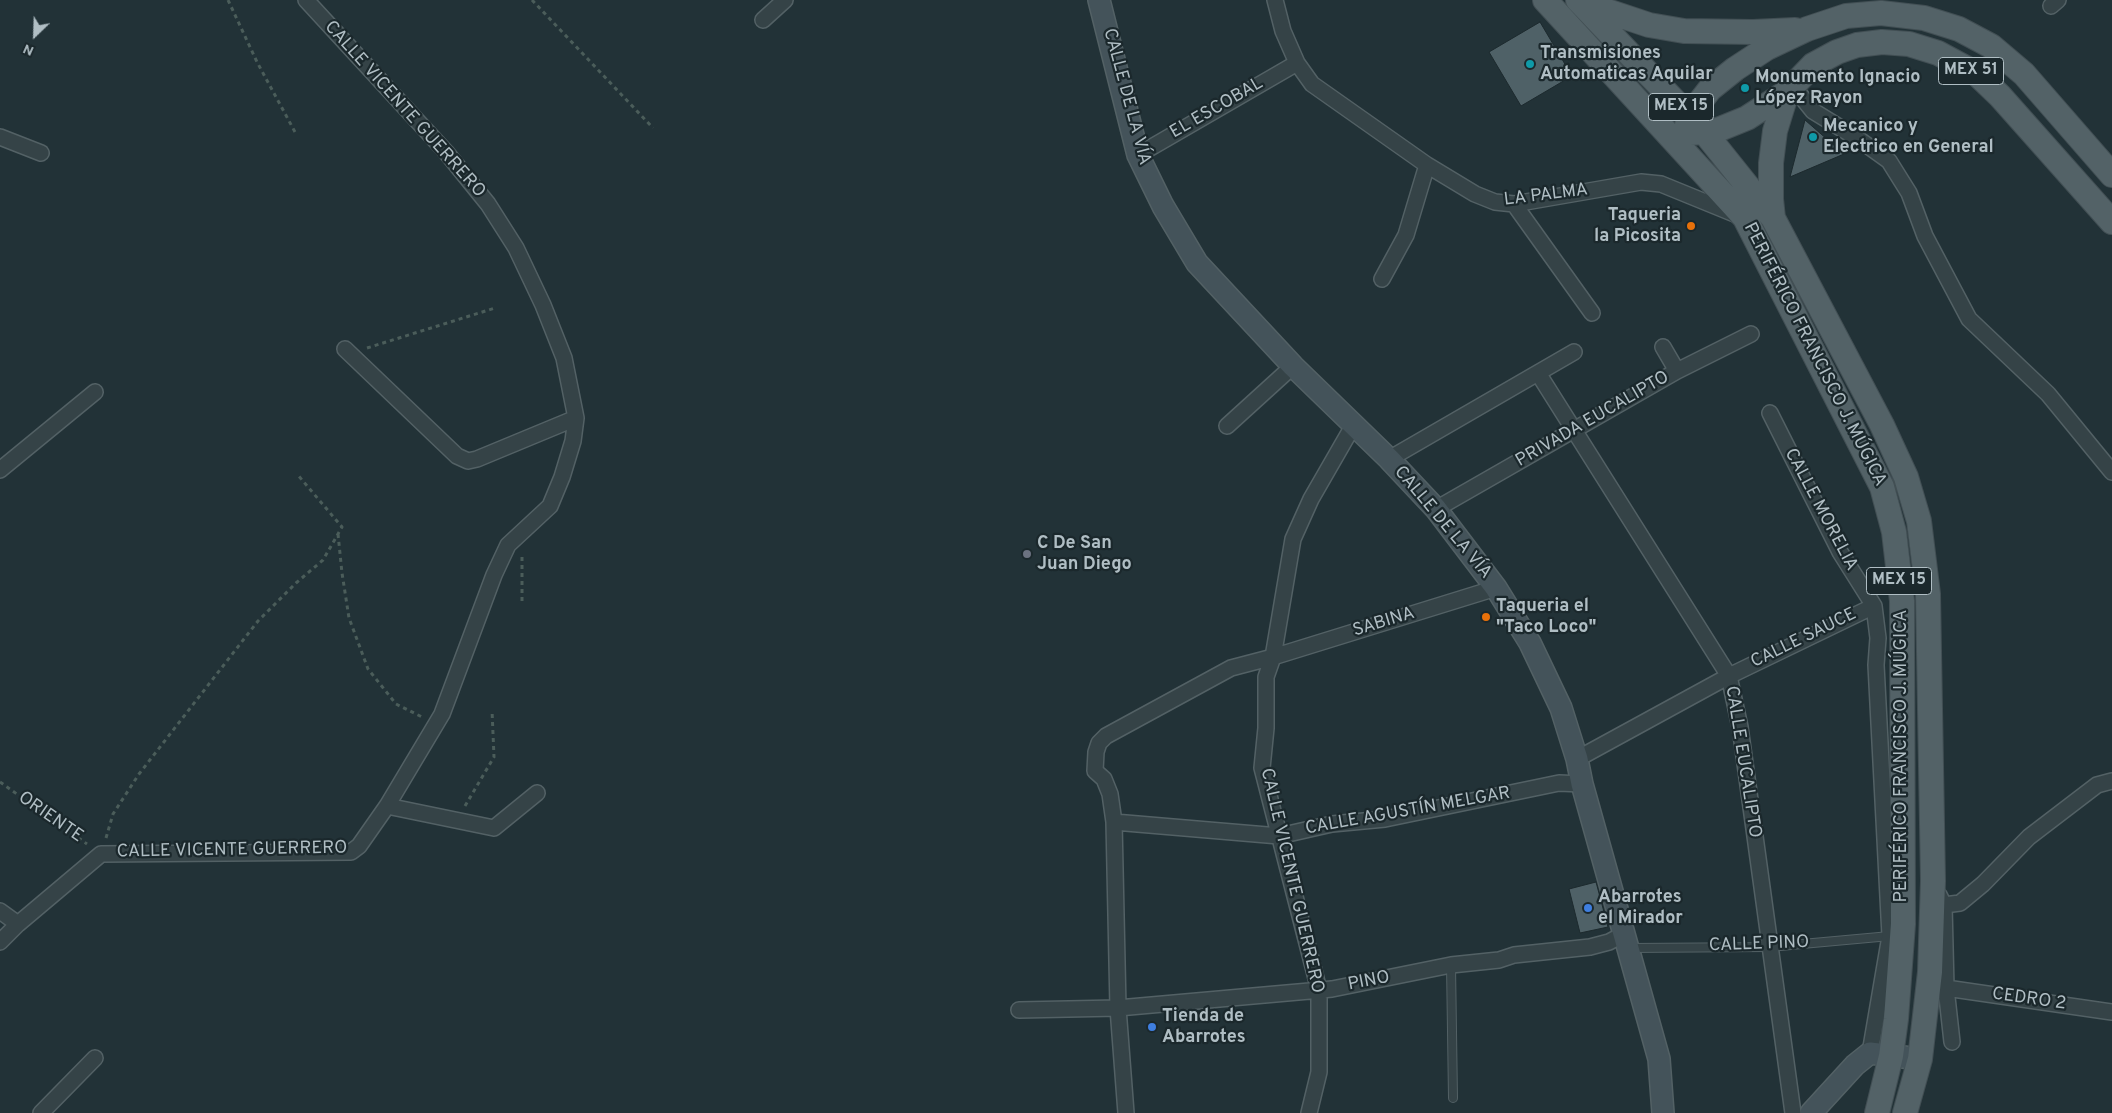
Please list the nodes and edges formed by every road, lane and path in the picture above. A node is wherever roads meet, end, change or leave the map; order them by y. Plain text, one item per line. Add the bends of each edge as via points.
1 (228, 0) edge
2 (306, 0) edge
3 (532, 0) edge
4 (785, 0) edge
5 (1099, 0) edge
6 (1275, 0) edge
7 (1544, 0) edge
8 (1580, 1) edge
9 (1880, 7) edge
10 (763, 20) dead end
11 (1807, 29) junction
12 (1297, 63) junction
13 (1789, 89) junction
14 (1660, 124) junction
15 (1693, 127) junction
16 (653, 128) dead end
17 (295, 132) dead end
18 (0, 137) edge
19 (41, 153) dead end
20 (1138, 155) junction
21 (1692, 161) junction
22 (1428, 165) junction
23 (2112, 175) edge
24 (1514, 204) junction
25 (1745, 218) junction
26 (1773, 218) junction
27 (2112, 222) edge
28 (1382, 279) dead end
29 (495, 308) dead end
30 (1592, 313) dead end
31 (1751, 334) dead end
32 (1663, 347) dead end
33 (348, 352) joint
34 (1574, 352) dead end
35 (1293, 366) junction
36 (1677, 372) junction
37 (1538, 373) junction
38 (95, 392) dead end
39 (1770, 413) dead end
40 (576, 418) junction
41 (1227, 426) dead end
42 (1353, 426) junction
43 (1573, 431) junction
44 (1389, 459) junction
45 (0, 470) edge
46 (2112, 472) edge
47 (297, 474) dead end
48 (1436, 509) junction
49 (522, 532) junction
50 (338, 534) junction
51 (1496, 588) junction
52 (522, 604) dead end
53 (1874, 606) junction
54 (1273, 658) junction
55 (1876, 665) junction
56 (1902, 666) junction
57 (1729, 676) junction
58 (492, 710) dead end
59 (436, 724) junction
60 (1577, 759) junction
61 (2112, 780) edge
62 (0, 782) edge
63 (1582, 784) junction
64 (538, 793) dead end
65 (387, 806) junction
66 (458, 820) junction
67 (1114, 822) junction
68 (1279, 836) junction
69 (101, 854) junction
70 (1933, 881) junction
71 (1944, 904) junction
72 (0, 911) edge
73 (18, 924) junction
74 (1890, 936) junction
75 (1626, 941) junction
76 (0, 942) edge
77 (1769, 947) junction
78 (1451, 965) junction
79 (1946, 988) junction
80 (1319, 990) junction
81 (1118, 1008) junction
82 (1019, 1010) dead end
83 (2112, 1012) edge
84 (1952, 1042) dead end
85 (1880, 1054) junction
86 (96, 1058) dead end
87 (1920, 1059) junction
88 (1453, 1098) dead end
89 (41, 1113) edge
90 (1126, 1113) edge
91 (1310, 1113) edge
92 (1663, 1113) edge
93 (1793, 1113) edge
94 (1811, 1113) edge
95 (1877, 1113) edge
96 (1905, 1113) edge

1 - 17 path
2 - 40 street, CALLE VICENTE GUERRERO via 446,152 488,204 516,248 543,305 564,358
3 - 16 path
4 - 10 street
5 - 20 street, CALLE DE LA VÍA
6 - 12 street, LA PALMA via 1283,31
7 - 14 main road, PERIFÉRICO FRANCISCO J. MÚGICA / MEX 15
8 - 11 main road via 1649,25 1684,31
8 - 15 main road, PERIFÉRICO FRANCISCO J. MÚGICA / MEX 15
9 - 11 main road, MEX 51
9 - 23 main road, MEX 51 via 1950,26 1991,46 2024,74
11 - 15 main road, MEX 51 via 1767,48 1710,89
12 - 20 street, EL ESCOBAL
12 - 22 street, LA PALMA via 1312,84
13 - 15 main road, MEX 51 via 1738,122
13 - 26 main road via 1775,131 1771,163
13 - 27 main road, MEX 51 via 1813,65 1858,45 1882,42 1908,44 1938,52 1977,74 2000,96
13 - 46 street via 1813,111 1889,161 1909,193 1925,236 1970,319 2048,394
14 - 15 main road
14 - 21 main road, PERIFÉRICO FRANCISCO J. MÚGICA / MEX 15
15 - 21 main road
15 - 26 main road, PERIFÉRICO FRANCISCO J. MÚGICA / MEX 15
18 - 19 street
20 - 35 street, CALLE DE LA VÍA via 1163,206 1197,263
21 - 25 main road, PERIFÉRICO FRANCISCO J. MÚGICA / MEX 15
22 - 24 street, LA PALMA via 1475,194 1495,202
22 - 28 street via 1406,235
24 - 25 street, LA PALMA via 1641,182 1661,184
24 - 30 street
25 - 56 main road, PERIFÉRICO FRANCISCO J. MÚGICA / MEX 15 via 1882,487 1894,532 1902,600
26 - 70 main road, PERIFÉRICO FRANCISCO J. MÚGICA / MEX 15 via 1882,425 1906,477 1919,520 1928,594
29 - 33 path
31 - 36 street, PRIVADA EUCALIPTO
32 - 36 street
33 - 40 street via 457,456 468,461
34 - 37 street
35 - 41 street
35 - 42 street, CALLE DE LA VÍA
36 - 43 street, PRIVADA EUCALIPTO
37 - 43 street, CALLE EUCALIPTO
37 - 44 street
38 - 45 street
39 - 53 street, CALLE MORELIA via 1840,552
40 - 49 street, CALLE VICENTE GUERRERO via 573,441 550,506
42 - 44 street, CALLE DE LA VÍA
42 - 54 street, CALLE VICENTE GUERRERO via 1311,498 1293,539
43 - 48 street, PRIVADA EUCALIPTO
43 - 57 street, CALLE EUCALIPTO
44 - 48 street, CALLE DE LA VÍA
47 - 50 path via 342,527
48 - 51 street, CALLE DE LA VÍA
49 - 52 path
49 - 59 street, CALLE VICENTE GUERRERO via 508,545 494,575
50 - 59 path via 349,618 368,669 396,704
50 - 69 path via 323,560 258,621 139,774 113,814
51 - 54 street, SABINA
51 - 60 street, CALLE DE LA VÍA via 1534,651 1561,708
53 - 55 street, CALLE MORELIA via 1878,638
53 - 57 street, CALLE SAUCE
54 - 67 street, SABINA via 1231,668 1106,736 1099,743 1095,771 1104,779 1110,794
54 - 68 street, CALLE VICENTE GUERRERO via 1266,678 1262,768
55 - 56 street
55 - 74 street, CALLE MORELIA
56 - 85 main road, PERIFÉRICO FRANCISCO J. MÚGICA / MEX 15 via 1903,924 1896,1019
57 - 60 street, CALLE SAUCE
57 - 77 street, CALLE EUCALIPTO via 1740,727
58 - 66 path via 494,757
59 - 65 street, CALLE VICENTE GUERRERO
60 - 63 street, CALLE DE LA VÍA
61 - 71 street via 2098,785 2029,837 1984,884 1960,903
62 - 69 path, ORIENTE
63 - 68 street, CALLE AGUSTÍN MELGAR via 1559,783 1385,819 1332,824
63 - 75 street, CALLE DE LA VÍA
64 - 66 street via 494,828
65 - 66 street
65 - 69 street, CALLE VICENTE GUERRERO via 359,846 351,852
67 - 68 street, CALLE AGUSTÍN MELGAR
67 - 81 street
68 - 80 street, CALLE VICENTE GUERRERO
69 - 73 street
70 - 71 street
70 - 87 main road, PERIFÉRICO FRANCISCO J. MÚGICA / MEX 15 via 1930,972
71 - 79 street
72 - 73 street
73 - 76 street
74 - 77 lane, CALLE PINO
74 - 85 street, CALLE MORELIA
75 - 77 lane, CALLE PINO
75 - 78 street, PINO
75 - 92 street, CALLE DE LA VÍA via 1659,1059
77 - 93 street, CALLE EUCALIPTO
78 - 80 street, PINO
78 - 88 lane
79 - 83 street, CEDRO 2
79 - 84 street
80 - 81 street, PINO
80 - 91 street, CALLE VICENTE GUERRERO via 1319,1072
81 - 82 street, PINO
81 - 90 street
85 - 87 street
85 - 94 street via 1855,1065
85 - 95 main road, PERIFÉRICO FRANCISCO J. MÚGICA / MEX 15
86 - 89 street
87 - 96 main road, PERIFÉRICO FRANCISCO J. MÚGICA / MEX 15

